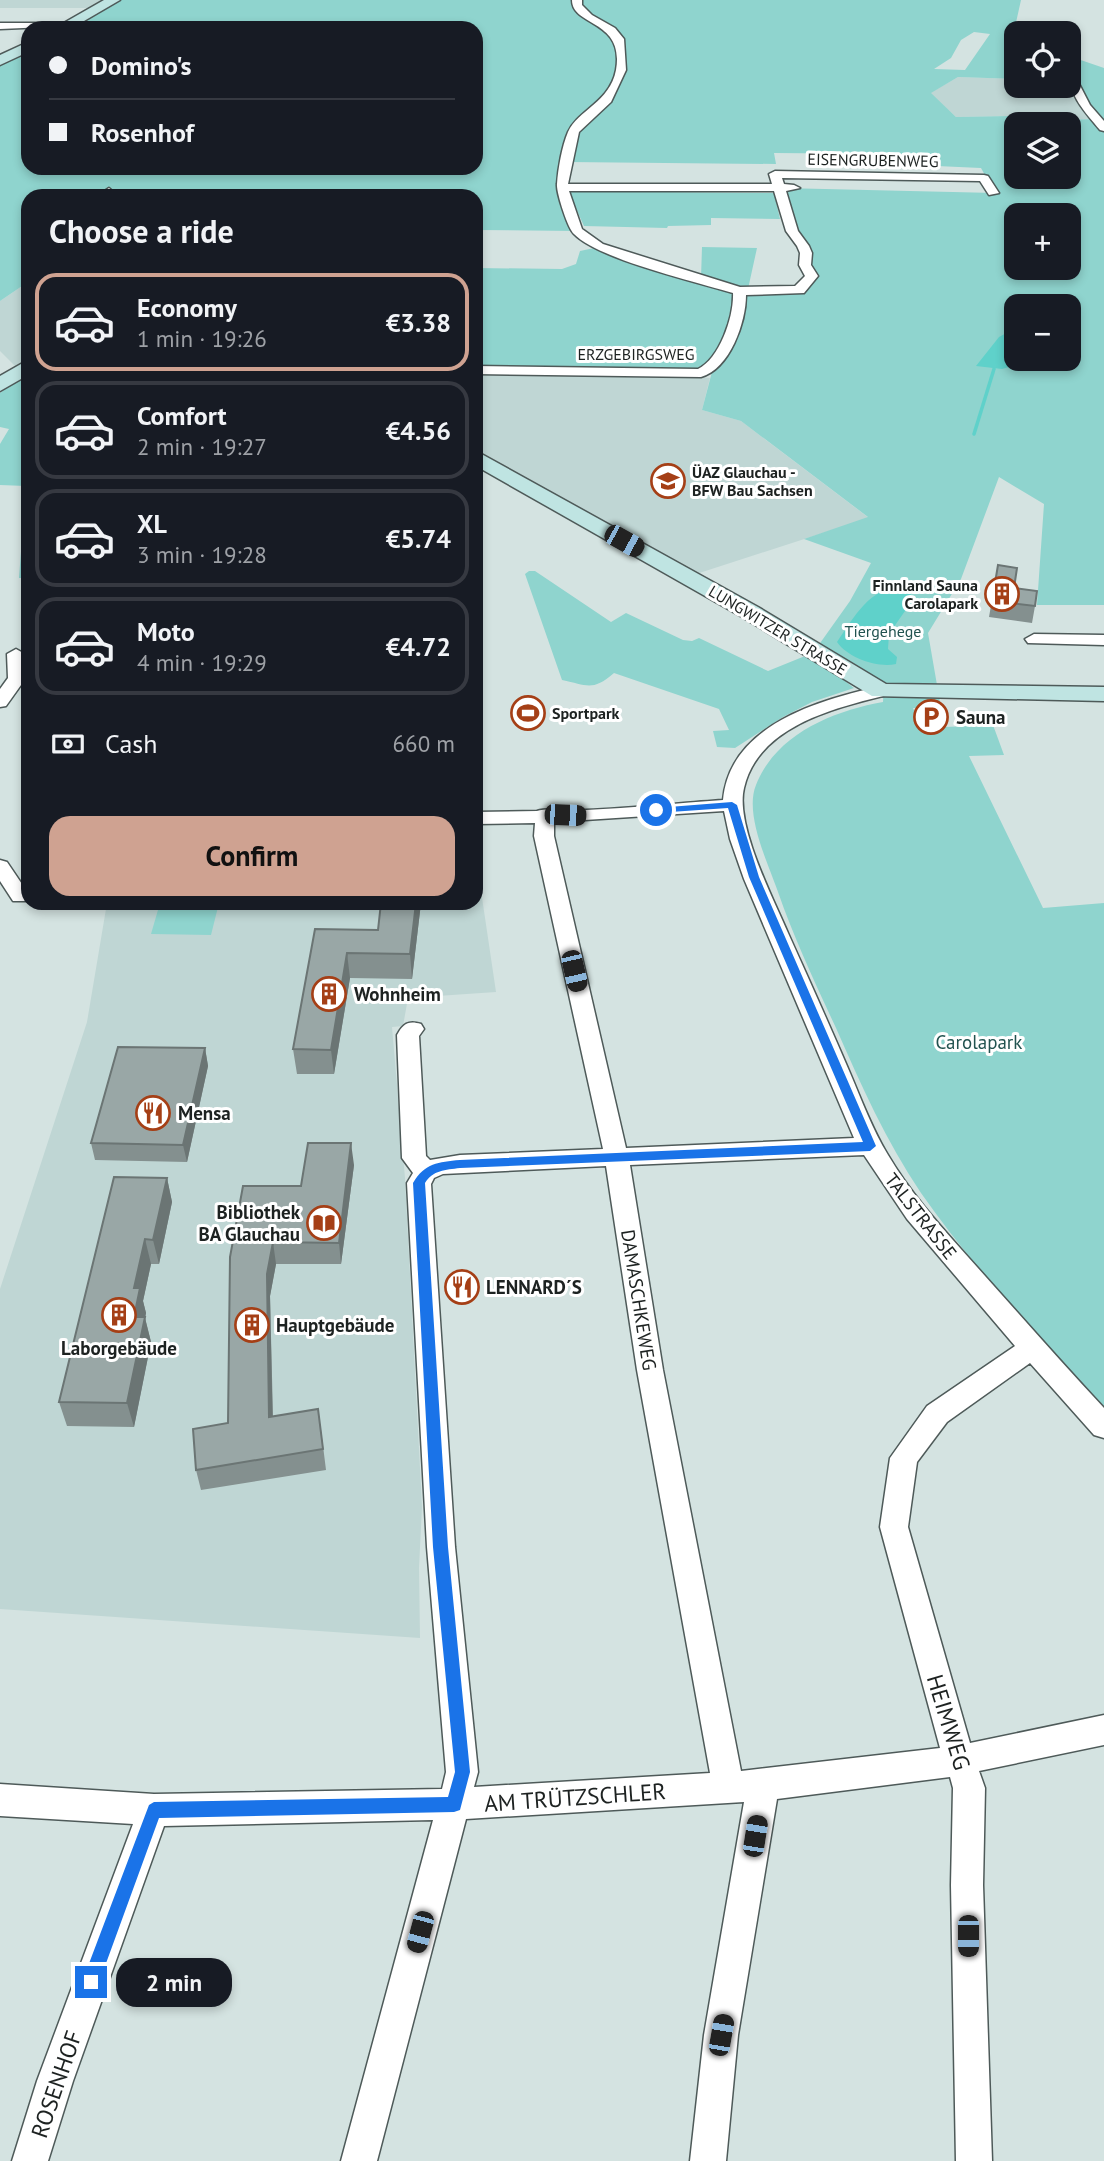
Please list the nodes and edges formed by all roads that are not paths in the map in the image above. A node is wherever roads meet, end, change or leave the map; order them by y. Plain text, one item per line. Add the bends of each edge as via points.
1 (114, 0) edge
2 (577, 0) edge
3 (74, 21) edge
4 (0, 26) edge
5 (21, 26) edge
6 (21, 50) edge
7 (0, 61) edge
8 (1081, 98) edge
9 (1104, 128) edge
10 (562, 187) junction
11 (779, 188) junction
12 (804, 188) dead end
13 (987, 192) dead end
14 (739, 291) junction
15 (483, 370) edge
16 (21, 371) edge
17 (0, 385) edge
18 (483, 462) edge
19 (1034, 639) dead end
20 (1104, 640) edge
21 (16, 654) dead end
22 (880, 691) junction
23 (1104, 694) edge
24 (0, 702) edge
25 (732, 805) junction
26 (545, 814) junction
27 (483, 818) edge
28 (0, 866) edge
29 (20, 895) dead end
30 (413, 1029) dead end
31 (870, 1146) junction
32 (617, 1159) junction
33 (426, 1172) junction
34 (1031, 1348) junction
35 (1104, 1427) edge
36 (1104, 1730) edge
37 (962, 1760) junction
38 (763, 1786) junction
39 (728, 1787) junction
40 (0, 1800) edge
41 (454, 1804) junction
42 (154, 1810) junction
43 (30, 2161) edge
44 (359, 2161) edge
45 (708, 2161) edge
46 (974, 2161) edge

1 - 3 street
2 - 10 street via 589,18 619,39 621,70 607,100 574,131
4 - 5 street
6 - 7 street
8 - 9 street
10 - 11 street, EISENGRUBENWEG
10 - 14 street via 583,238 628,258
11 - 12 street, EISENGRUBENWEG
11 - 13 street, EISENGRUBENWEG via 775,174 984,178
11 - 14 street via 812,276 799,290
14 - 15 street, ERZGEBIRGSWEG via 739,310 713,366 701,373
16 - 17 street
18 - 22 street, LUNGWITZER STRASSE
19 - 20 street
21 - 24 street via 17,678
22 - 23 street
22 - 25 street via 824,707 776,731 744,764
25 - 26 street via 585,816
25 - 31 street, TALSTRASSE via 754,877
26 - 27 street
26 - 32 street, DAMASCHKEWEG via 544,836
28 - 29 street
30 - 33 street via 408,1035 414,1158
31 - 32 street
31 - 34 street, TALSTRASSE via 929,1230
32 - 33 street via 460,1164
32 - 39 street, DAMASCHKEWEG via 650,1370
33 - 41 street via 419,1183 440,1547 462,1772
34 - 35 street, TALSTRASSE
34 - 37 street, HEIMWEG via 937,1414 904,1458 894,1527 947,1722
36 - 37 street, AM TRÜTZSCHLER
37 - 38 street, AM TRÜTZSCHLER
37 - 46 street, HEIMWEG via 969,1788
38 - 39 street, AM TRÜTZSCHLER
38 - 45 street via 721,2035
39 - 41 street, AM TRÜTZSCHLER
40 - 42 street, AM TRÜTZSCHLER
41 - 42 street, AM TRÜTZSCHLER
41 - 44 street
42 - 43 street, ROSENHOF

